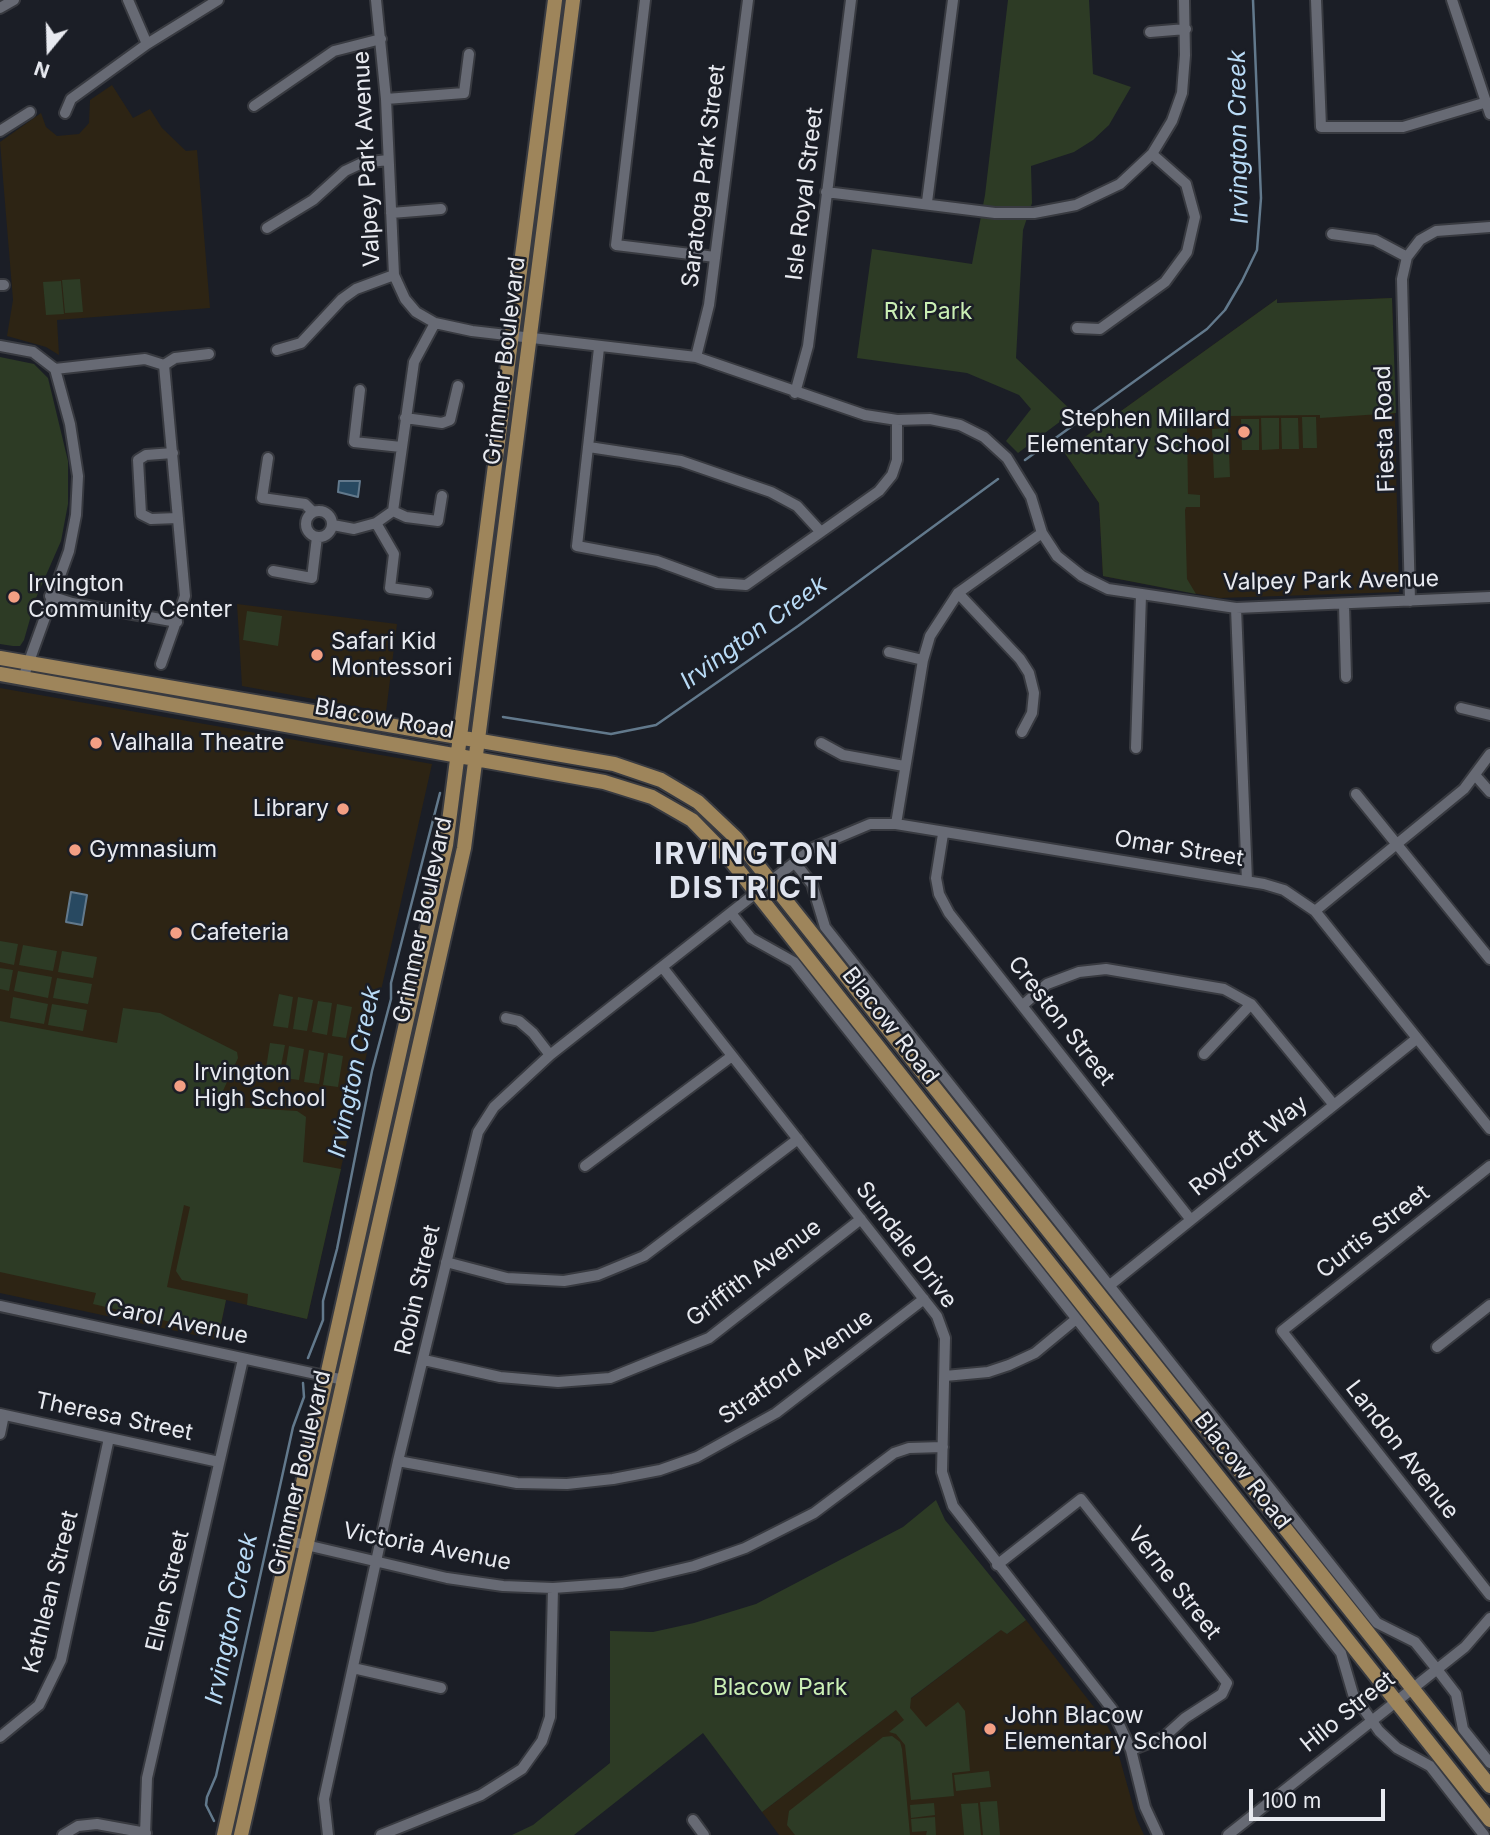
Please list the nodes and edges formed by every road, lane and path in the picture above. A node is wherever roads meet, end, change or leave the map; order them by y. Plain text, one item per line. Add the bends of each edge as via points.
1 (14, 0) edge
2 (128, 0) edge
3 (218, 0) edge
4 (376, 0) edge
5 (555, 0) edge
6 (573, 0) edge
7 (645, 0) edge
8 (748, 0) edge
9 (851, 0) edge
10 (953, 0) edge
11 (1184, 0) edge
12 (1316, 0) edge
13 (1452, 0) edge
14 (0, 8) edge
15 (1186, 29) junction
16 (1150, 32) dead end
17 (381, 39) junction
18 (147, 44) junction
19 (468, 54) dead end
20 (386, 99) junction
21 (1487, 102) junction
22 (254, 106) dead end
23 (30, 112) dead end
24 (65, 113) dead end
25 (1490, 114) edge
26 (0, 131) edge
27 (1152, 154) junction
28 (388, 160) junction
29 (826, 192) junction
30 (927, 202) junction
31 (441, 209) dead end
32 (391, 212) junction
33 (1490, 227) edge
34 (267, 228) dead end
35 (1332, 234) dead end
36 (715, 257) junction
37 (1407, 257) junction
38 (394, 275) junction
39 (435, 323) junction
40 (1077, 328) dead end
41 (512, 336) junction
42 (530, 338) junction
43 (0, 346) edge
44 (599, 348) junction
45 (277, 350) dead end
46 (209, 354) dead end
47 (696, 357) junction
48 (164, 365) junction
49 (55, 369) junction
50 (458, 386) dead end
51 (359, 390) dead end
52 (795, 393) junction
53 (405, 418) junction
54 (897, 420) junction
55 (401, 447) junction
56 (589, 447) junction
57 (173, 453) junction
58 (268, 458) dead end
59 (442, 496) dead end
60 (393, 511) junction
61 (313, 512) junction
62 (178, 518) junction
63 (376, 523) junction
64 (333, 525) junction
65 (820, 531) junction
66 (1042, 533) junction
67 (317, 537) junction
68 (273, 571) dead end
69 (427, 593) dead end
70 (958, 593) junction
71 (1141, 595) junction
72 (51, 596) junction
73 (1490, 597) edge
74 (1410, 601) junction
75 (1344, 604) junction
76 (1236, 608) junction
77 (177, 622) junction
78 (889, 652) dead end
79 (0, 658) edge
80 (923, 660) junction
81 (29, 663) junction
82 (161, 664) dead end
83 (0, 674) edge
84 (1346, 677) dead end
85 (23, 678) junction
86 (1461, 708) dead end
87 (1490, 715) edge
88 (1022, 732) dead end
89 (461, 737) junction
90 (479, 740) junction
91 (821, 743) dead end
92 (1136, 748) dead end
93 (1490, 754) edge
94 (460, 755) junction
95 (477, 758) junction
96 (904, 766) junction
97 (1475, 775) junction
98 (1490, 792) edge
99 (1356, 794) dead end
100 (896, 824) junction
101 (943, 834) junction
102 (1397, 845) junction
103 (795, 863) junction
104 (1247, 881) junction
105 (771, 883) junction
106 (757, 894) junction
107 (1315, 911) junction
108 (731, 913) junction
109 (1490, 959) edge
110 (663, 968) junction
111 (1251, 1004) junction
112 (1023, 1005) junction
113 (506, 1018) dead end
114 (1415, 1040) junction
115 (1204, 1054) dead end
116 (550, 1055) junction
117 (732, 1056) junction
118 (1334, 1105) junction
119 (1490, 1129) edge
120 (798, 1139) junction
121 (585, 1166) dead end
122 (1490, 1166) edge
123 (861, 1219) junction
124 (1191, 1220) junction
125 (446, 1262) junction
126 (1110, 1285) junction
127 (924, 1299) junction
128 (1490, 1305) edge
129 (0, 1306) edge
130 (1075, 1320) junction
131 (1282, 1331) joint
132 (1437, 1347) dead end
133 (243, 1359) junction
134 (424, 1360) junction
135 (326, 1376) junction
136 (945, 1376) junction
137 (344, 1380) junction
138 (2, 1414) edge
139 (0, 1434) edge
140 (109, 1438) junction
141 (943, 1447) junction
142 (398, 1461) junction
143 (219, 1462) junction
144 (289, 1541) junction
145 (307, 1545) junction
146 (377, 1561) junction
147 (997, 1565) junction
148 (552, 1588) junction
149 (1490, 1595) edge
150 (1490, 1618) edge
151 (353, 1668) junction
152 (1436, 1668) junction
153 (441, 1688) dead end
154 (1411, 1688) junction
155 (1395, 1701) junction
156 (1372, 1721) junction
157 (0, 1737) edge
158 (1131, 1750) junction
159 (1490, 1763) edge
160 (1490, 1786) edge
161 (693, 1820) dead end
162 (1490, 1820) edge
163 (146, 1834) edge
164 (63, 1835) edge
165 (224, 1835) edge
166 (241, 1835) edge
167 (328, 1835) edge
168 (381, 1835) edge
169 (704, 1835) edge
170 (1158, 1835) edge
171 (1228, 1835) edge
172 (1485, 1835) edge

1 - 14 street
2 - 18 street
3 - 18 street
4 - 17 street, Valpey Park Avenue
5 - 41 main road, Grimmer Boulevard
6 - 42 main road, Grimmer Boulevard
7 - 36 street via 616,245
8 - 36 street, Saratoga Park Street
9 - 29 street, Isle Royal Street
10 - 30 street
11 - 15 street
12 - 21 street via 1321,127 1403,127
13 - 21 street
15 - 16 street
15 - 27 street via 1181,93
17 - 20 street, Valpey Park Avenue
17 - 22 street via 334,51
18 - 24 street via 71,99
19 - 20 street via 464,93
20 - 28 street, Valpey Park Avenue
21 - 25 street
23 - 26 street
27 - 30 street via 1120,184 1076,205 1021,213
27 - 40 street via 1186,184 1195,217 1187,252 1165,282 1100,329
28 - 32 street, Valpey Park Avenue
28 - 34 street via 362,163 345,171 313,200
29 - 30 street
29 - 52 street, Isle Royal Street via 808,346
31 - 32 street
32 - 38 street, Valpey Park Avenue
33 - 37 street via 1436,230 1420,240
35 - 37 street via 1375,240
36 - 47 street, Saratoga Park Street
37 - 74 street, Fiesta Road via 1402,279
38 - 39 street, Valpey Park Avenue via 416,312
38 - 45 street via 356,289 301,343
39 - 41 street, Valpey Park Avenue
39 - 53 street via 414,362
41 - 42 street, Valpey Park Avenue
41 - 89 main road, Grimmer Boulevard
42 - 44 street, Valpey Park Avenue
42 - 90 main road, Grimmer Boulevard
43 - 49 street via 33,352
44 - 47 street, Valpey Park Avenue
44 - 56 street
46 - 48 street via 175,358
47 - 52 street, Valpey Park Avenue
48 - 49 street via 145,359
48 - 57 street
49 - 72 street via 78,475 69,551
50 - 53 street via 450,420
51 - 55 street via 354,442
52 - 54 street, Valpey Park Avenue
53 - 55 street
54 - 65 street via 897,460 892,475 879,491
54 - 66 street, Valpey Park Avenue via 930,419 960,425 984,437 1007,458 1031,497
55 - 60 street
56 - 65 street via 681,461 771,492 797,506
56 - 65 street via 577,546 657,561 717,583 746,585
57 - 62 street
57 - 62 street via 138,460 141,514 151,519
58 - 61 street via 262,498 305,504
59 - 60 street via 438,521
60 - 63 street
61 - 64 street via 328,513
61 - 67 street via 306,525
62 - 77 street via 185,596
63 - 64 street via 354,529
63 - 69 street via 394,554 390,588
64 - 67 street via 329,533
66 - 70 street
66 - 71 street, Valpey Park Avenue via 1058,556 1082,576 1108,589
67 - 68 street via 312,578
70 - 80 street via 939,618
70 - 88 street via 1029,673 1032,713
71 - 76 street, Valpey Park Avenue
71 - 92 street
72 - 77 street
72 - 81 street
73 - 74 street, Valpey Park Avenue
74 - 75 street, Valpey Park Avenue
75 - 76 street, Valpey Park Avenue
75 - 84 street
76 - 104 street
77 - 82 street
78 - 80 street
79 - 81 main road, Blacow Road
80 - 96 street
81 - 85 street
81 - 89 main road, Blacow Road
83 - 85 main road, Blacow Road
85 - 94 main road, Blacow Road
86 - 87 street
89 - 90 main road, Blacow Road
89 - 94 main road, Grimmer Boulevard
90 - 95 main road, Grimmer Boulevard
90 - 105 main road, Blacow Road via 614,765 670,784 723,822
91 - 96 street via 843,755
93 - 97 street
94 - 95 main road, Blacow Road
94 - 135 main road, Grimmer Boulevard via 446,845
95 - 106 main road, Blacow Road via 614,784 661,801 709,835
95 - 137 main road, Grimmer Boulevard via 464,848
96 - 100 street
97 - 98 street
97 - 102 street
99 - 102 street
100 - 101 street, Omar Street
100 - 103 street, Omar Street via 870,824 839,834
101 - 104 street, Omar Street
101 - 112 street, Creston Street via 936,878 939,894
102 - 107 street
102 - 109 street
103 - 105 street, Omar Street
103 - 126 street, Blacow Road via 812,884 825,927
104 - 107 street, Omar Street via 1284,890
105 - 106 street, Robin Street
105 - 154 main road, Blacow Road
106 - 108 street, Robin Street
106 - 155 main road, Blacow Road
107 - 114 street, Omar Street
108 - 110 street, Robin Street
108 - 130 street, Blacow Road via 751,938 794,962
110 - 116 street, Robin Street
110 - 117 street, Sundale Drive
111 - 112 street via 1224,989 1106,969 1079,972 1047,984
111 - 115 street
111 - 118 street
112 - 124 street, Creston Street
113 - 116 street via 519,1021
114 - 118 street, Roycroft Way
114 - 119 street, Omar Street
116 - 125 street, Robin Street via 494,1107 478,1132
117 - 120 street, Sundale Drive
117 - 121 street
118 - 124 street, Roycroft Way
120 - 123 street, Sundale Drive
120 - 125 street via 644,1256 598,1275 564,1281 507,1278
122 - 131 street, Curtis Street
123 - 127 street, Sundale Drive
123 - 134 street, Griffith Avenue via 709,1338 610,1378 558,1382 500,1377
124 - 126 street, Roycroft Way
125 - 134 street, Robin Street
126 - 152 street, Blacow Road via 1377,1623 1415,1642
127 - 136 street, Sundale Drive via 945,1338
127 - 142 street, Stratford Avenue via 776,1413 697,1457 660,1470 578,1483 517,1483
128 - 132 street
129 - 133 street, Carol Avenue
130 - 136 street via 1035,1353 1009,1365
130 - 156 street, Blacow Road via 1340,1653 1353,1694
131 - 149 street, Landon Avenue
133 - 135 street, Carol Avenue
133 - 143 street, Ellen Street
134 - 142 street, Robin Street
135 - 137 street, Carol Avenue
135 - 144 main road, Grimmer Boulevard
136 - 141 street, Sundale Drive
137 - 145 main road, Grimmer Boulevard
138 - 139 street
138 - 140 street, Theresa Street
140 - 143 street, Theresa Street
140 - 157 street, Kathlean Street via 61,1660 39,1705
141 - 147 street, Sundale Drive via 942,1472 953,1506
141 - 148 street, Victoria Avenue via 894,1453 814,1513 745,1548 622,1583
142 - 146 street, Robin Street
143 - 163 street, Ellen Street via 148,1778
144 - 145 street, Victoria Avenue
144 - 165 main road, Grimmer Boulevard
145 - 146 street, Victoria Avenue
145 - 166 main road, Grimmer Boulevard
146 - 148 street, Victoria Avenue via 447,1578
146 - 151 street, Robin Street
147 - 158 street, Sundale Drive via 1112,1709
147 - 158 street, Verne Street via 1081,1499 1227,1683 1222,1694 1164,1737
148 - 168 street via 550,1717 522,1769 481,1795
150 - 152 street, Hilo Street via 1472,1642
151 - 153 street
151 - 167 street, Robin Street via 324,1799
152 - 154 street, Hilo Street
152 - 159 street, Blacow Road via 1456,1694 1463,1729
154 - 155 street, Hilo Street
154 - 160 main road, Blacow Road
155 - 156 street, Hilo Street
155 - 162 main road, Blacow Road
156 - 171 street, Hilo Street
156 - 172 street, Blacow Road via 1388,1741 1430,1766
158 - 170 street, Sundale Drive via 1145,1807
161 - 169 street
163 - 164 street via 97,1824 78,1826

